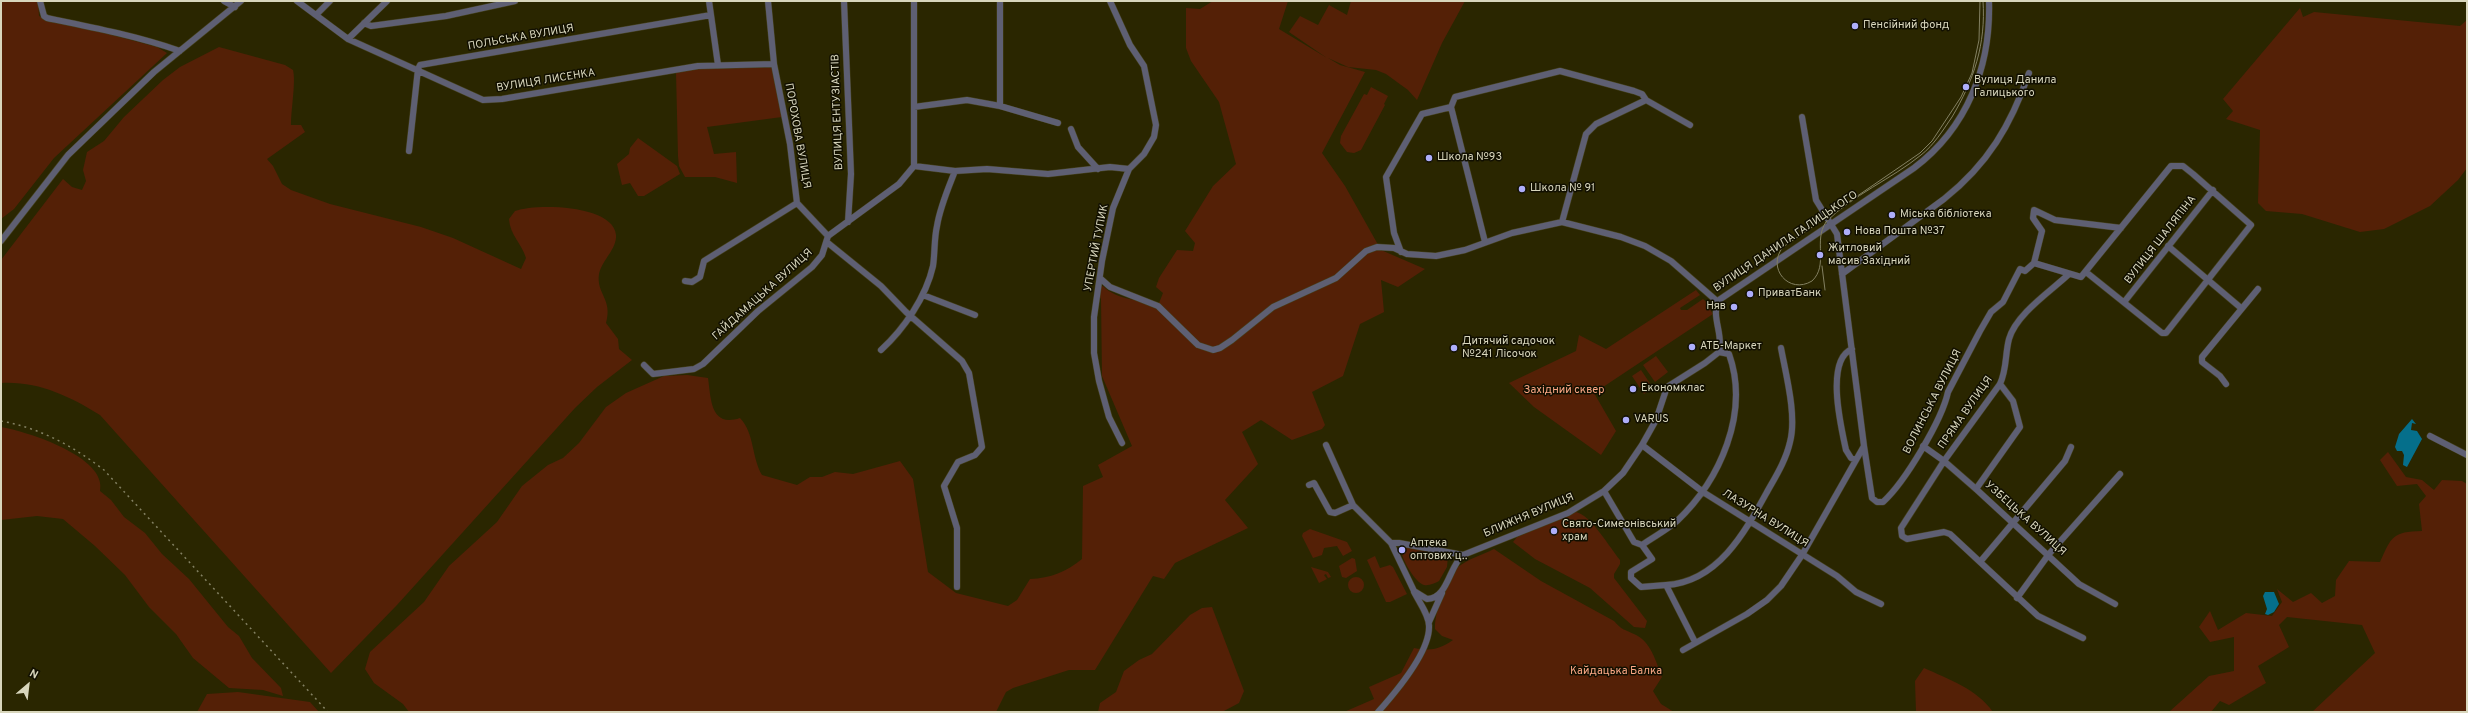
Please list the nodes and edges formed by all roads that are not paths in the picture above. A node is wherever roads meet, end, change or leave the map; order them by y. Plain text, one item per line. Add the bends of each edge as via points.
1 (224, 1) edge
2 (241, 1) edge
3 (297, 1) edge
4 (330, 1) edge
5 (387, 1) edge
6 (515, 1) edge
7 (709, 1) edge
8 (768, 1) edge
9 (844, 1) edge
10 (914, 1) edge
11 (1000, 1) edge
12 (1110, 1) edge
13 (1989, 1) edge
14 (508, 2) edge
15 (40, 4) edge
16 (235, 7) junction
17 (316, 15) junction
18 (711, 15) junction
19 (364, 23) junction
20 (348, 39) junction
21 (180, 51) junction
22 (774, 64) junction
23 (718, 65) junction
24 (418, 69) junction
25 (2029, 73) dead end
26 (1646, 100) junction
27 (1000, 106) junction
28 (914, 107) junction
29 (1450, 107) junction
30 (1802, 117) dead end
31 (1058, 123) dead end
32 (1690, 125) dead end
33 (1071, 129) dead end
34 (409, 151) dead end
35 (914, 166) junction
36 (1098, 169) junction
37 (1129, 169) junction
38 (955, 171) junction
39 (2213, 190) junction
40 (798, 204) junction
41 (848, 222) junction
42 (1562, 222) junction
43 (1830, 224) junction
44 (2121, 228) junction
45 (828, 239) junction
46 (1, 241) edge
47 (1486, 242) junction
48 (2168, 246) junction
49 (1401, 252) junction
50 (2034, 262) junction
51 (2086, 272) junction
52 (1842, 274) junction
53 (2069, 274) junction
54 (1101, 279) junction
55 (2207, 279) junction
56 (685, 281) dead end
57 (2258, 289) dead end
58 (923, 295) junction
59 (1718, 302) junction
60 (2125, 302) junction
61 (2241, 308) junction
62 (911, 314) junction
63 (975, 315) dead end
64 (1781, 348) dead end
65 (1852, 349) junction
66 (881, 350) dead end
67 (1718, 352) junction
68 (644, 365) dead end
69 (2000, 384) junction
70 (2226, 384) dead end
71 (2430, 436) dead end
72 (1122, 443) dead end
73 (1326, 445) dead end
74 (1642, 445) junction
75 (1864, 446) junction
76 (1923, 446) junction
77 (2071, 447) dead end
78 (2467, 455) edge
79 (1856, 460) junction
80 (1944, 461) junction
81 (2120, 474) dead end
82 (1310, 485) dead end
83 (1976, 489) junction
84 (1604, 491) junction
85 (1703, 492) junction
86 (1354, 505) junction
87 (1751, 522) junction
88 (2012, 523) junction
89 (1391, 543) junction
90 (1642, 545) junction
91 (2049, 554) junction
92 (1462, 555) junction
93 (1802, 555) junction
94 (1980, 562) junction
95 (1666, 585) junction
96 (1445, 586) junction
97 (957, 587) dead end
98 (1414, 591) junction
99 (2018, 598) junction
100 (1881, 604) dead end
101 (2115, 604) dead end
102 (1429, 622) junction
103 (2083, 638) dead end
104 (1695, 642) junction
105 (1683, 650) dead end
106 (1378, 712) edge

1 - 16 street
2 - 16 street
3 - 17 street, ВУЛИЦЯ ЛИСЕНКА
4 - 17 street
5 - 19 street
6 - 14 street
7 - 18 street
8 - 22 street, ПОРОХОВА ВУЛИЦЯ
9 - 41 street, ВУЛИЦЯ ЕНТУЗІАСТІВ via 851,174
10 - 28 street
11 - 27 street
12 - 37 street, УПЕРТИЙ ТУПИК via 1130,45 1144,66 1156,125 1154,137 1144,154
13 - 43 street, ВУЛИЦЯ ДАНИЛА ГАЛИЦЬКОГО via 1989,30 1983,66 1977,83 1948,137 1939,148 1914,168
14 - 19 street via 412,21 371,26
15 - 21 street via 47,18 155,42
16 - 21 street
17 - 20 street, ВУЛИЦЯ ЛИСЕНКА
18 - 23 street
18 - 24 street, ПОЛЬСЬКА ВУЛИЦЯ via 431,62 420,65
19 - 20 street
20 - 24 street, ВУЛИЦЯ ЛИСЕНКА
21 - 46 street via 123,100 68,155
22 - 23 street, ВУЛИЦЯ ЛИСЕНКА
22 - 40 street, ПОРОХОВА ВУЛИЦЯ
23 - 24 street, ВУЛИЦЯ ЛИСЕНКА via 652,72 502,100 483,100
24 - 34 street
25 - 52 street via 2018,106 2006,130 1980,164 1952,193
26 - 29 street via 1642,94 1634,91 1560,71 1455,97
26 - 32 street
26 - 42 street via 1596,124 1586,134
27 - 28 street via 967,100
27 - 31 street
28 - 35 street
29 - 47 street
29 - 49 street via 1422,114 1386,177 1394,234
30 - 43 street, ВОЛИНСЬКА ВУЛИЦЯ via 1816,200
33 - 36 street via 1078,147
35 - 38 street
35 - 41 street, ГАЙДАМАЦЬКА ВУЛИЦЯ via 899,184
36 - 37 street
36 - 38 street via 1048,174 987,169
37 - 54 street, УПЕРТИЙ ТУПИК via 1113,208 1102,261
38 - 58 street via 936,227 933,264
39 - 44 street via 2183,166 2171,166
39 - 48 street, ВУЛИЦЯ ШАЛЯПІНА
39 - 55 street via 2251,225
40 - 45 street
40 - 56 street, ПОРОХОВА ВУЛИЦЯ via 704,261 700,277 692,282
41 - 45 street, ГАЙДАМАЦЬКА ВУЛИЦЯ
42 - 47 street, ВУЛИЦЯ ДАНИЛА ГАЛИЦЬКОГО via 1512,233
42 - 59 street, ВУЛИЦЯ ДАНИЛА ГАЛИЦЬКОГО via 1625,238 1654,250 1681,269
43 - 52 street, ВОЛИНСЬКА ВУЛИЦЯ via 1836,234
43 - 59 street, ВУЛИЦЯ ДАНИЛА ГАЛИЦЬКОГО
44 - 50 street via 2055,220 2034,210 2033,218 2042,231
44 - 51 street
45 - 62 street
45 - 68 street, ГАЙДАМАЦЬКА ВУЛИЦЯ via 822,255 812,267 758,311 703,364 694,369 653,374
47 - 49 street, ВУЛИЦЯ ДАНИЛА ГАЛИЦЬКОГО via 1465,250 1436,256 1417,256
48 - 55 street
48 - 60 street, ВУЛИЦЯ ШАЛЯПІНА
49 - 54 street, ВУЛИЦЯ ДАНИЛА ГАЛИЦЬКОГО via 1394,248 1378,247 1366,251 1336,278 1273,307 1232,340 1213,350 1198,345 1158,306 1110,287
50 - 53 street
50 - 76 street, ВОЛИНСЬКА ВУЛИЦЯ via 2025,271 2020,269 2003,302 1990,312
51 - 53 street via 2082,277
51 - 60 street
52 - 65 street, ВОЛИНСЬКА ВУЛИЦЯ
53 - 69 street, ПРЯМА ВУЛИЦЯ via 2015,326 2009,339 2005,372
54 - 72 street, УПЕРТИЙ ТУПИК via 1094,316 1094,353 1108,413
55 - 60 street via 2166,333 2162,333
55 - 61 street
57 - 61 street
58 - 62 street
58 - 63 street
59 - 67 street via 1716,311 1721,345
61 - 70 street via 2205,353 2202,362
62 - 66 street via 893,339
62 - 97 street via 962,361 969,372 980,432 982,447 979,452 958,462 944,486 957,528
64 - 87 street via 1792,426 1790,442 1781,466
65 - 75 street, ВОЛИНСЬКА ВУЛИЦЯ
65 - 79 street via 1846,351 1842,358 1836,384 1846,450 1851,458
67 - 74 street, БЛИЖНЯ ВУЛИЦЯ via 1709,361 1667,386 1656,420
67 - 85 street via 1729,354 1734,369 1736,396 1724,455
69 - 80 street, ПРЯМА ВУЛИЦЯ
69 - 83 street via 2013,401 2020,427
71 - 78 street
73 - 86 street
74 - 84 street, БЛИЖНЯ ВУЛИЦЯ via 1623,473
74 - 85 street, ЛАЗУРНА ВУЛИЦЯ
75 - 76 street, ВОЛИНСЬКА ВУЛИЦЯ via 1872,498 1877,502 1883,502 1902,480
75 - 79 street
76 - 80 street, УЗБЕЦЬКА ВУЛИЦЯ
77 - 88 street via 2065,461
79 - 93 street
80 - 83 street, УЗБЕЦЬКА ВУЛИЦЯ
80 - 94 street, ПРЯМА ВУЛИЦЯ via 1901,528 1902,536 1907,539 1944,532 1950,534
81 - 91 street
82 - 86 street via 1314,483 1330,512 1335,513
83 - 88 street, УЗБЕЦЬКА ВУЛИЦЯ
84 - 90 street via 1634,542
84 - 92 street, БЛИЖНЯ ВУЛИЦЯ via 1568,513
85 - 87 street, ЛАЗУРНА ВУЛИЦЯ
85 - 90 street via 1676,522
86 - 89 street via 1382,537
87 - 93 street, ЛАЗУРНА ВУЛИЦЯ
87 - 95 street via 1734,546 1712,568 1694,578
88 - 91 street, УЗБЕЦЬКА ВУЛИЦЯ
88 - 94 street
89 - 92 street
89 - 98 street
90 - 95 street via 1652,559 1631,572 1631,578 1641,587
91 - 99 street
91 - 101 street, УЗБЕЦЬКА ВУЛИЦЯ via 2079,584
92 - 96 street via 1452,568
93 - 100 street, ЛАЗУРНА ВУЛИЦЯ via 1837,576 1856,592
93 - 104 street via 1781,586 1767,600 1748,614
94 - 99 street
95 - 104 street
96 - 98 street via 1438,595 1430,599
96 - 102 street
98 - 102 street
99 - 103 street via 2038,616
102 - 106 street via 1427,636 1414,668
104 - 105 street

